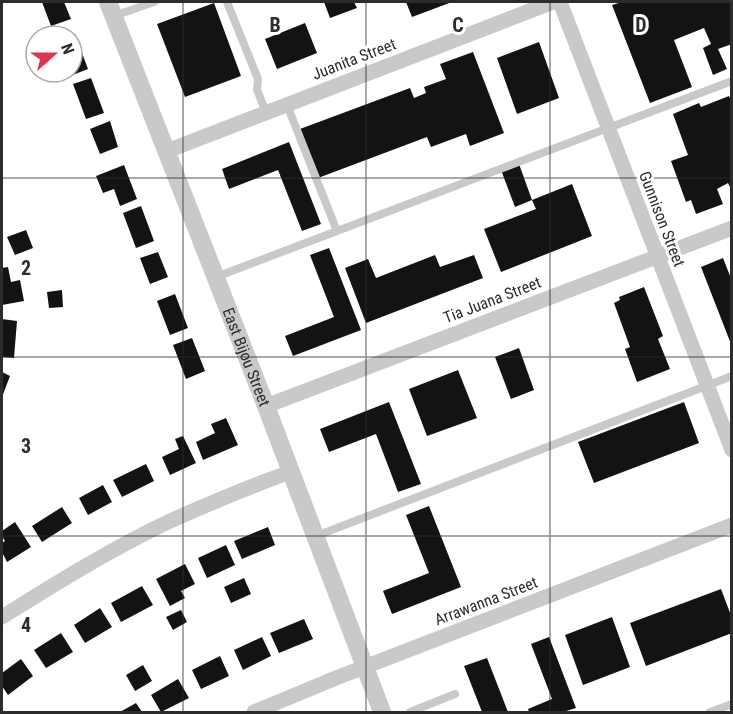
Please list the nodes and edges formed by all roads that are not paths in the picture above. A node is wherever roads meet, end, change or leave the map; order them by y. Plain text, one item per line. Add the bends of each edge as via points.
1 (154, 2) edge
2 (227, 2) edge
3 (554, 2) edge
4 (560, 2) edge
5 (111, 9) edge
6 (732, 81) edge
7 (287, 105) junction
8 (266, 112) junction
9 (608, 127) junction
10 (167, 151) junction
11 (732, 228) edge
12 (337, 231) junction
13 (657, 256) junction
14 (216, 277) junction
15 (732, 376) edge
16 (707, 385) junction
17 (266, 406) junction
18 (732, 450) edge
19 (290, 471) junction
20 (732, 525) edge
21 (315, 536) junction
22 (2, 617) edge
23 (365, 667) junction
24 (455, 694) dead end
25 (732, 704) edge
26 (254, 712) edge
27 (382, 712) edge
28 (410, 712) edge
29 (710, 712) edge

1 - 5 lane
2 - 8 lane via 258,79
3 - 7 street, Juanita Street
4 - 9 street, Gunnison Street
5 - 10 street, East Bijou Street
6 - 9 lane
7 - 8 street, Juanita Street
7 - 12 lane
8 - 10 street, Juanita Street
9 - 12 lane
9 - 13 street, Gunnison Street
10 - 14 street, East Bijou Street
11 - 13 street, Tia Juana Street
12 - 14 lane
13 - 16 street, Gunnison Street
13 - 17 street, Tia Juana Street
14 - 17 street, East Bijou Street
15 - 16 lane
16 - 18 street, Gunnison Street
16 - 21 lane
17 - 19 street, East Bijou Street
19 - 21 street, East Bijou Street
19 - 22 street via 167,523
20 - 23 street, Arrawanna Street
21 - 23 street, East Bijou Street
23 - 26 street, Arrawanna Street
23 - 27 street, East Bijou Street
24 - 28 lane
25 - 29 lane

